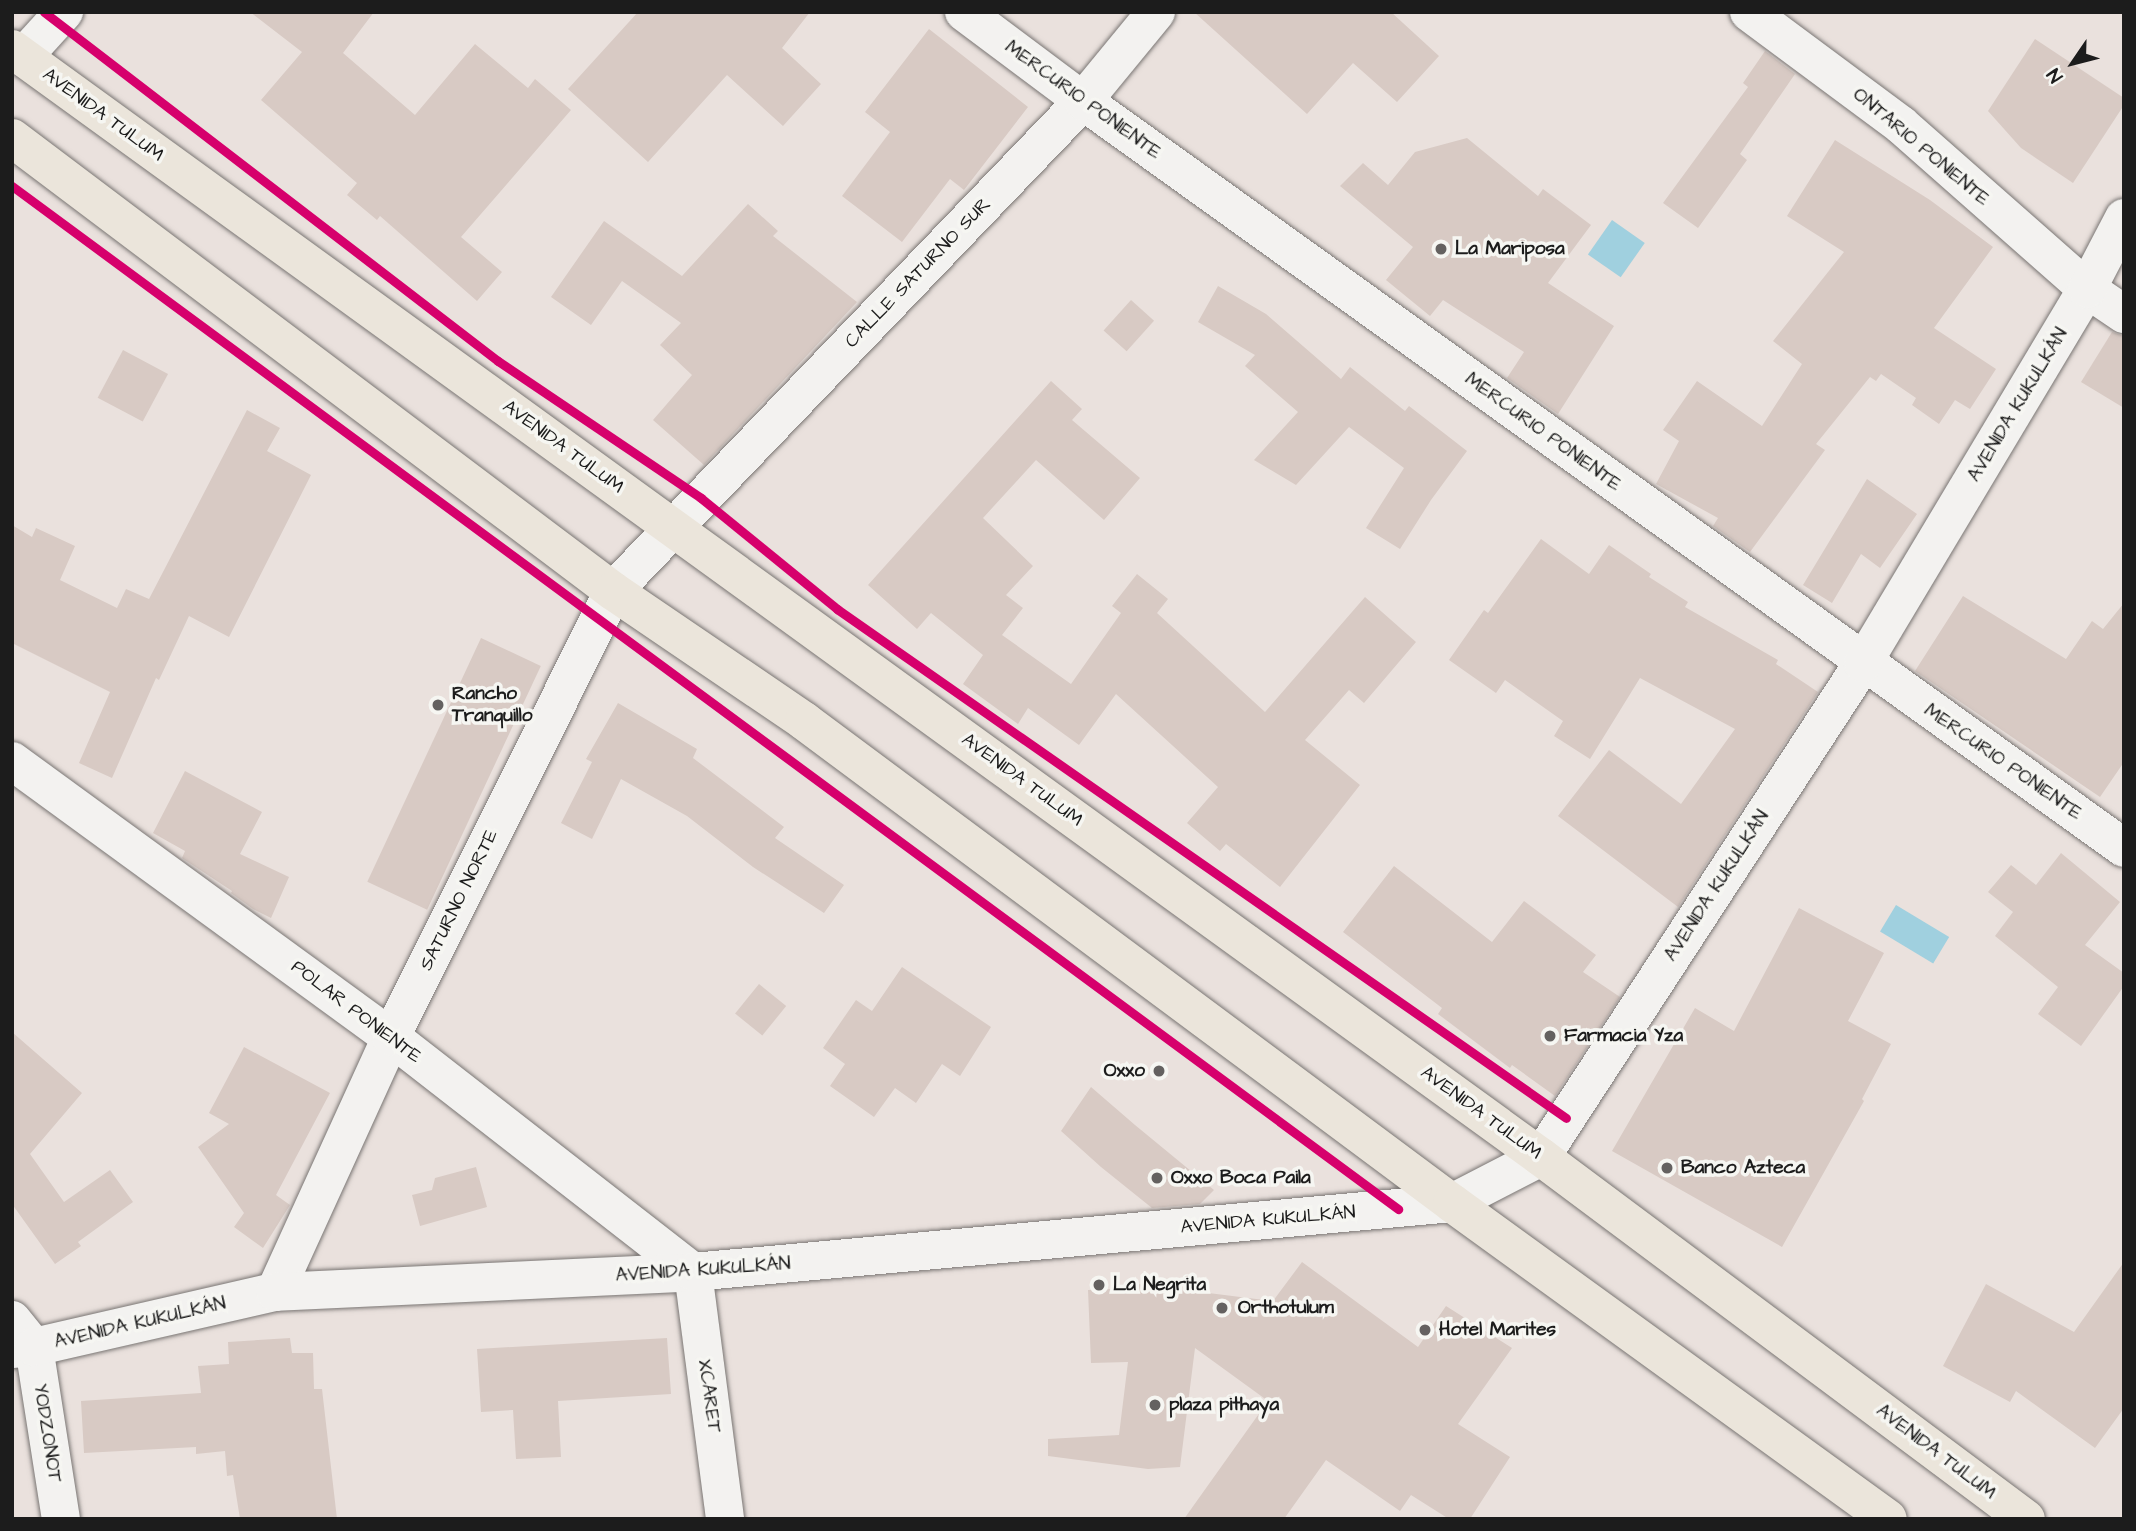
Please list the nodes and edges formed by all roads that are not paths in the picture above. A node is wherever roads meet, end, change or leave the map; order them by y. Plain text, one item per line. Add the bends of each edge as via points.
1 (64, 12) edge
2 (964, 12) edge
3 (1156, 12) edge
4 (1749, 12) edge
5 (18, 53) edge
6 (1083, 101) junction
7 (12, 138) edge
8 (2124, 218) edge
9 (2087, 289) junction
10 (2124, 314) edge
11 (673, 527) junction
12 (613, 591) junction
13 (1863, 663) junction
14 (12, 761) edge
15 (2124, 848) edge
16 (391, 1037) junction
17 (1541, 1157) junction
18 (1452, 1203) junction
19 (693, 1272) junction
20 (275, 1292) junction
21 (20, 1339) edge
22 (61, 1519) edge
23 (725, 1519) edge
24 (1888, 1519) edge
25 (2026, 1519) edge

1 - 5 street
2 - 6 street, MERCURIO PONIENTE
3 - 6 street, CALLE SATURNO SUR
4 - 9 street, ONTARIO PONIENTE via 1901,125
5 - 11 main road, AVENIDA TULUM
6 - 11 street, CALLE SATURNO SUR
6 - 13 street, MERCURIO PONIENTE
7 - 12 main road
8 - 9 street, AVENIDA KUKULKÁN
9 - 10 street, ONTARIO PONIENTE
9 - 13 street, AVENIDA KUKULKÁN
11 - 12 street, SATURNO NORTE
11 - 17 main road, AVENIDA TULUM
12 - 16 street, SATURNO NORTE
12 - 18 main road via 804,721
13 - 15 street, MERCURIO PONIENTE
13 - 17 street, AVENIDA KUKULKÁN
14 - 16 street, POLAR PONIENTE
16 - 19 street, POLAR PONIENTE
16 - 20 street, SATURNO NORTE
17 - 18 street, AVENIDA KUKULKÁN
17 - 25 main road, AVENIDA TULUM
18 - 19 street, AVENIDA KUKULKÁN
18 - 24 main road
19 - 20 street, AVENIDA KUKULKÁN
19 - 23 street, XCARET
20 - 21 street, AVENIDA KUKULKÁN
21 - 22 street, YODZONOT

